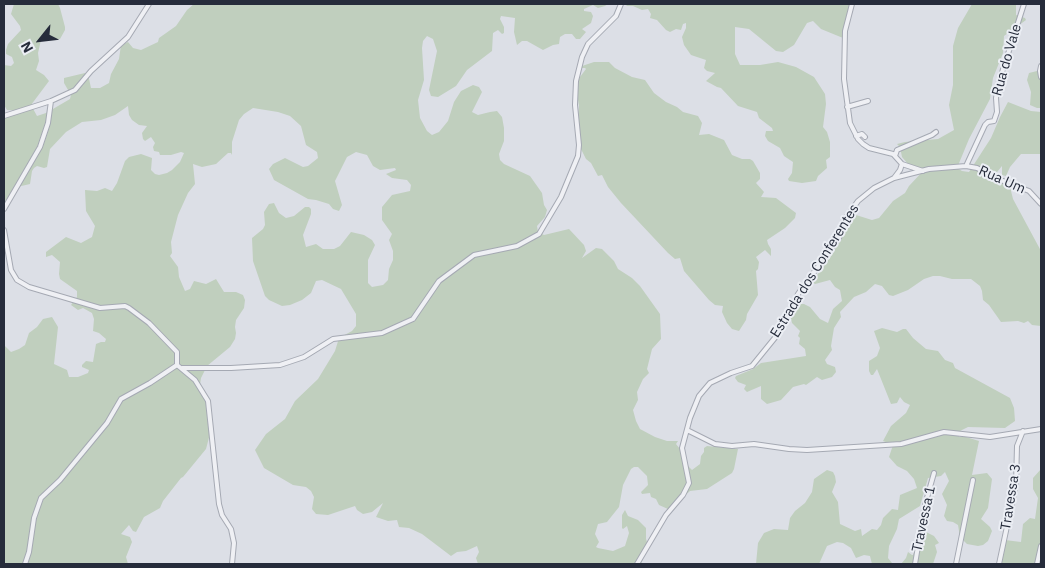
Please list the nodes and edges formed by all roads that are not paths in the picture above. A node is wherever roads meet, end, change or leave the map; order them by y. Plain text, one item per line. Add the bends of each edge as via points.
1 (149, 4) edge
2 (621, 4) edge
3 (852, 4) edge
4 (1024, 4) edge
5 (1041, 66) edge
6 (1041, 77) edge
7 (51, 101) junction
8 (868, 101) dead end
9 (847, 107) junction
10 (4, 116) edge
11 (936, 132) dead end
12 (856, 136) junction
13 (865, 137) dead end
14 (895, 156) junction
15 (902, 164) junction
16 (966, 166) junction
17 (923, 171) junction
18 (894, 178) junction
19 (1041, 202) edge
20 (4, 208) edge
21 (4, 230) edge
22 (177, 364) junction
23 (182, 368) junction
24 (1041, 429) edge
25 (686, 430) junction
26 (1023, 432) junction
27 (934, 473) dead end
28 (973, 480) dead end
29 (1041, 546) edge
30 (24, 564) edge
31 (232, 564) edge
32 (637, 564) edge
33 (915, 564) edge
34 (956, 564) edge
35 (999, 564) edge
36 (1037, 564) edge

1 - 7 street via 121,44 75,90
2 - 23 street via 616,16 588,44 582,57 575,105 578,156 559,202 536,236 517,246 474,255 440,281 413,319 382,333 333,339 304,357 280,365
3 - 9 street via 845,39
4 - 16 street, Rua do Vale via 998,85 994,121 985,125
5 - 6 street
7 - 10 street
7 - 20 street via 40,147
8 - 9 street
9 - 12 street
11 - 14 street via 897,150
12 - 13 street via 862,134
12 - 14 street via 869,148
14 - 15 street
15 - 17 street
15 - 18 street
16 - 17 street, Rua Um
16 - 19 street, Rua Um via 1029,191
17 - 18 street, Estrada dos Conferentes
18 - 25 street, Estrada dos Conferentes via 858,201 845,219 839,238 798,294 778,334 752,366 710,383 699,396
21 - 22 street via 11,270 17,280 100,308 129,308 178,352
22 - 23 street
22 - 30 street via 121,399 92,442 42,498
23 - 31 street via 195,380 208,401 219,504 234,543
24 - 26 street
25 - 26 street via 715,444 754,444 807,450 901,444 944,432 990,437
25 - 32 street, Estrada dos Conferentes via 682,448 689,483
26 - 35 street, Travessa 3 via 1017,446 1016,484
27 - 33 street, Travessa 1
28 - 34 street
29 - 36 street

